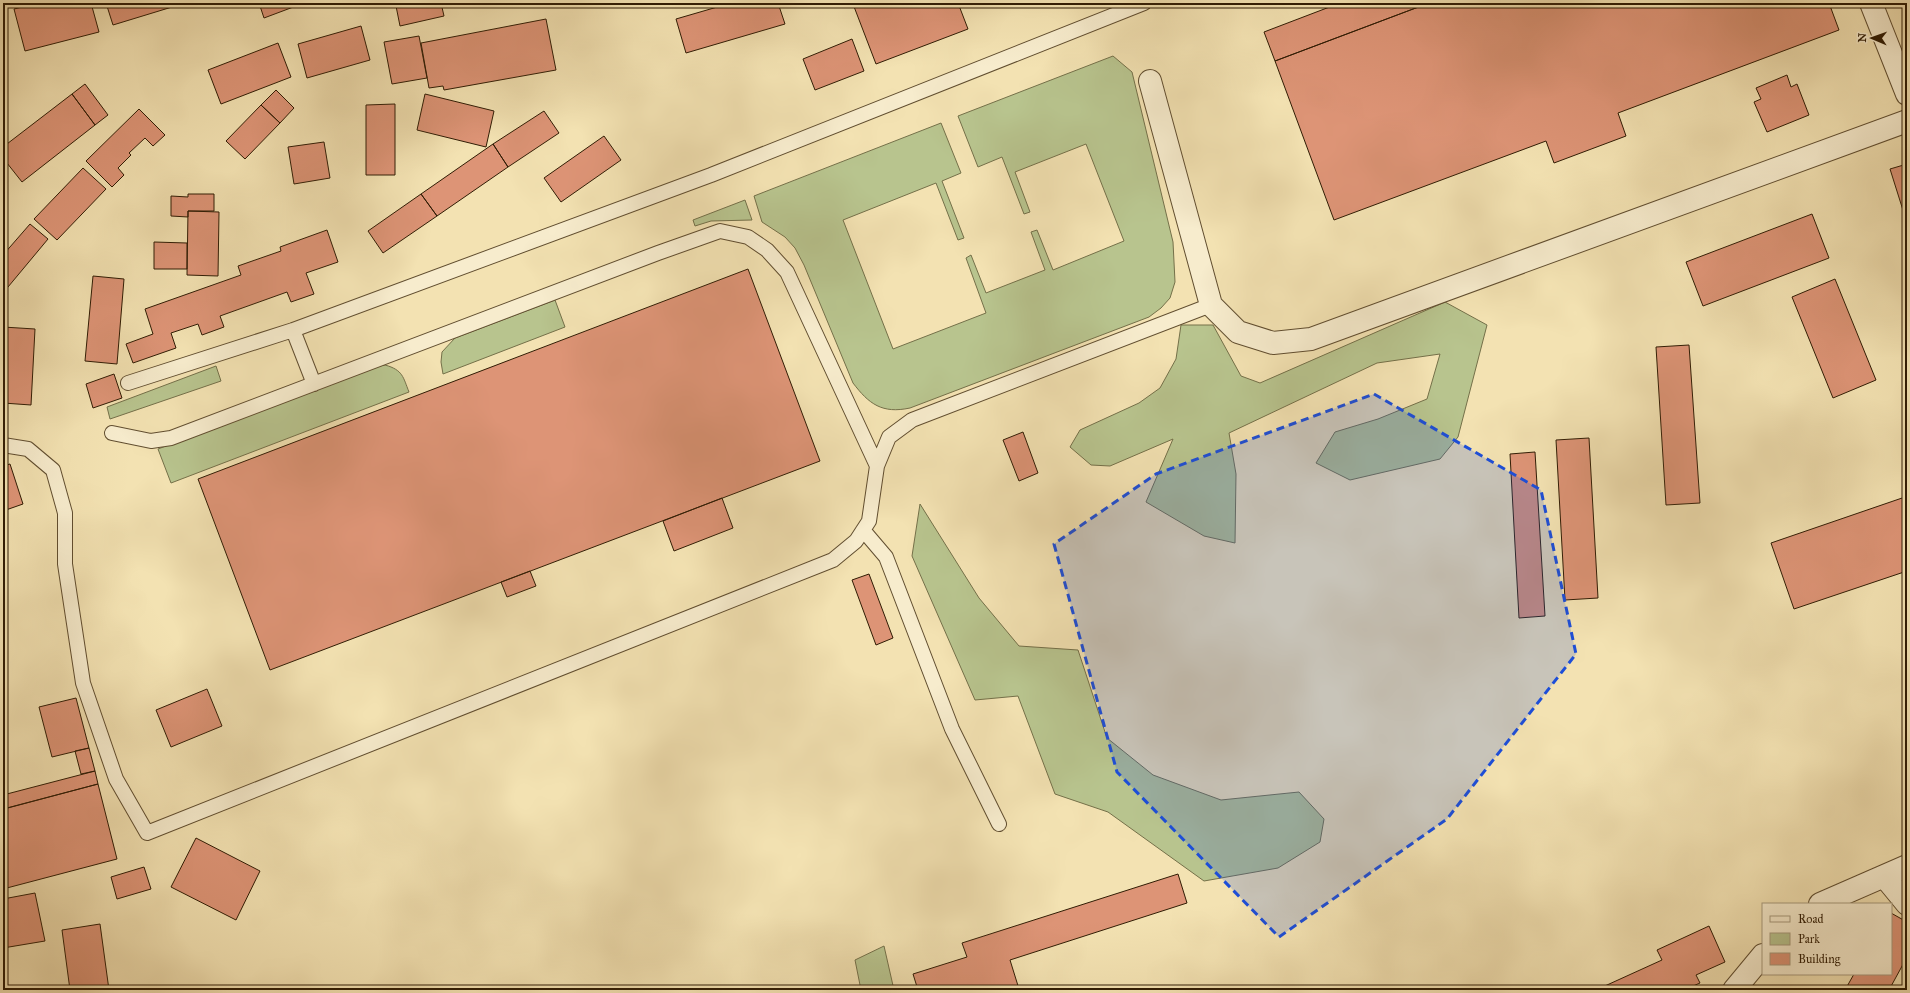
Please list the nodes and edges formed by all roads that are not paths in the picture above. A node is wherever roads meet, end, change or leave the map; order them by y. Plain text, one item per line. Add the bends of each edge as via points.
1 (1144, 3) edge
2 (1871, 3) edge
3 (1150, 81) dead end
4 (1907, 94) edge
5 (1907, 120) edge
6 (1211, 305) junction
7 (293, 330) junction
8 (128, 383) dead end
9 (314, 384) junction
10 (112, 433) dead end
11 (3, 445) edge
12 (877, 466) junction
13 (863, 530) junction
14 (999, 824) dead end
15 (1907, 866) edge
16 (1884, 876) junction
17 (1822, 903) edge
18 (1907, 904) edge
19 (1762, 956) edge
20 (1734, 990) edge

1 - 7 lane via 711,175
2 - 4 street
3 - 6 street
5 - 6 street via 1311,339 1273,343 1238,332
6 - 12 lane via 912,420 889,437
7 - 8 lane
7 - 9 lane
9 - 10 lane via 171,438 151,441
9 - 12 lane via 720,231 748,237 767,250 787,272
11 - 13 lane via 28,450 53,470 65,513 65,564 83,683 116,779 147,834 834,560 856,541
12 - 13 lane via 869,521
13 - 14 lane via 886,557 952,729
15 - 16 street
16 - 17 street
16 - 18 street
19 - 20 street

